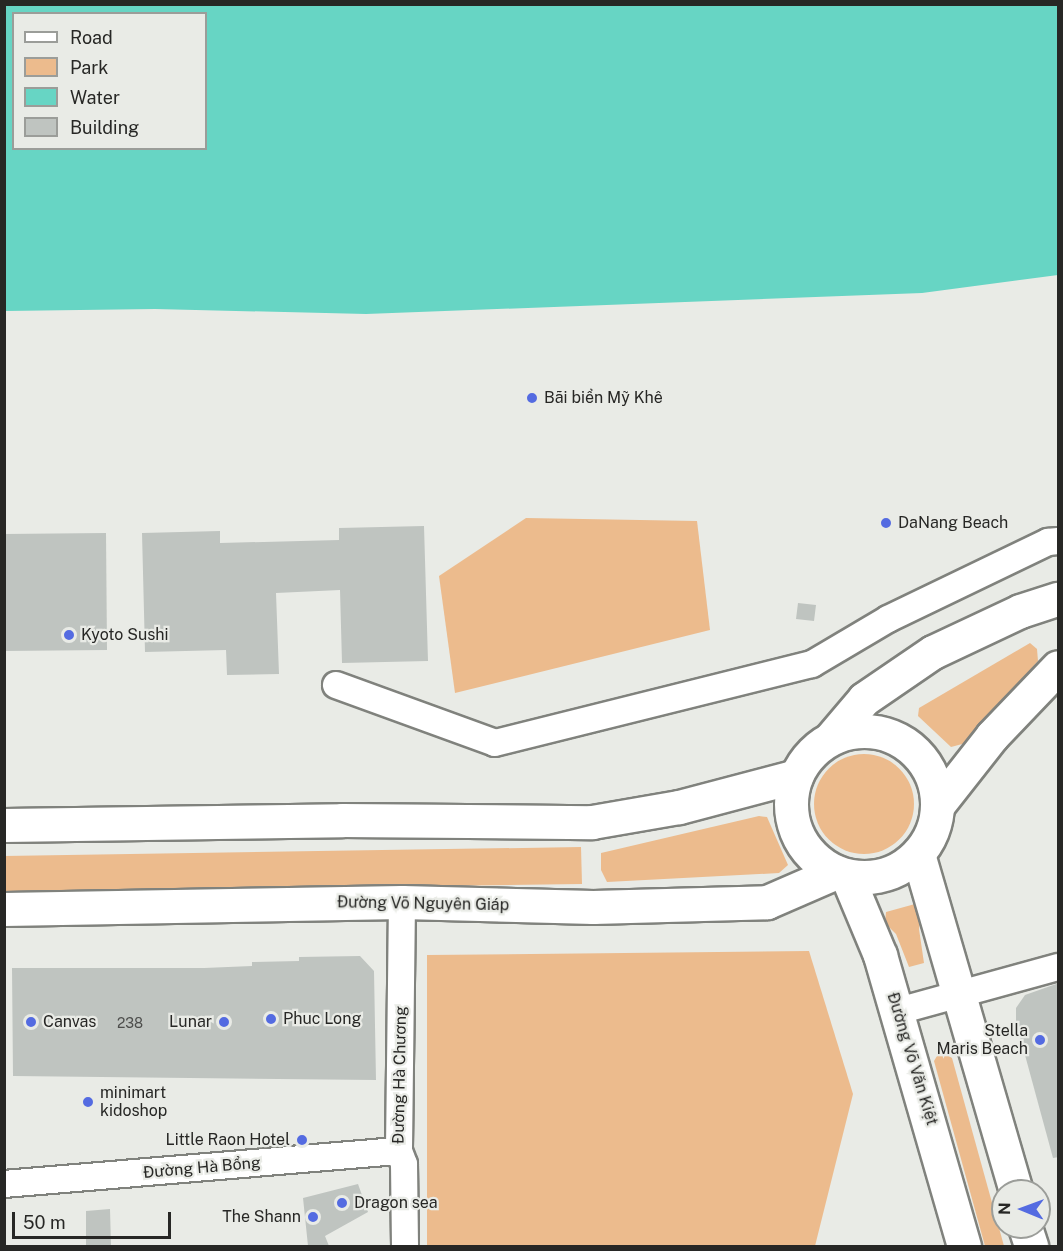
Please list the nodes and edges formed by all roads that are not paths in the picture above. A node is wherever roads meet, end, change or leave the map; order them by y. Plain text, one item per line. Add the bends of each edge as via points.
1 (1059, 541) edge
2 (1059, 599) edge
3 (1059, 667) edge
4 (336, 685) dead end
5 (831, 738) junction
6 (796, 776) junction
7 (937, 806) junction
8 (4, 825) edge
9 (918, 854) junction
10 (841, 874) junction
11 (402, 902) junction
12 (4, 909) edge
13 (1059, 967) edge
14 (957, 994) junction
15 (898, 1011) junction
16 (408, 1159) junction
17 (1012, 1179) edge
18 (4, 1184) edge
19 (405, 1246) edge
20 (964, 1246) edge

1 - 4 street via 1048,542 888,619 812,664 495,743
2 - 5 main road via 1020,611 933,652 864,699
3 - 7 main road via 992,736
5 - 6 main road via 811,754
5 - 7 main road via 863,730 893,736 907,744 928,767
6 - 8 main road via 679,807 592,822 342,820
6 - 10 main road via 791,798 793,821 801,842 816,860
7 - 9 main road via 930,837
9 - 10 main road via 886,874
9 - 14 main road
10 - 11 main road, Đường Võ Nguyên Giáp via 766,902 593,907
10 - 15 main road, Đường Võ Văn Kiệt via 866,913
11 - 12 main road, Đường Võ Nguyên Giáp
11 - 16 street, Đường Hà Chương
13 - 14 street
14 - 15 street
14 - 17 main road
15 - 20 main road, Đường Võ Văn Kiệt
16 - 18 street, Đường Hà Bổng
16 - 19 street, Đường Hà Chương

